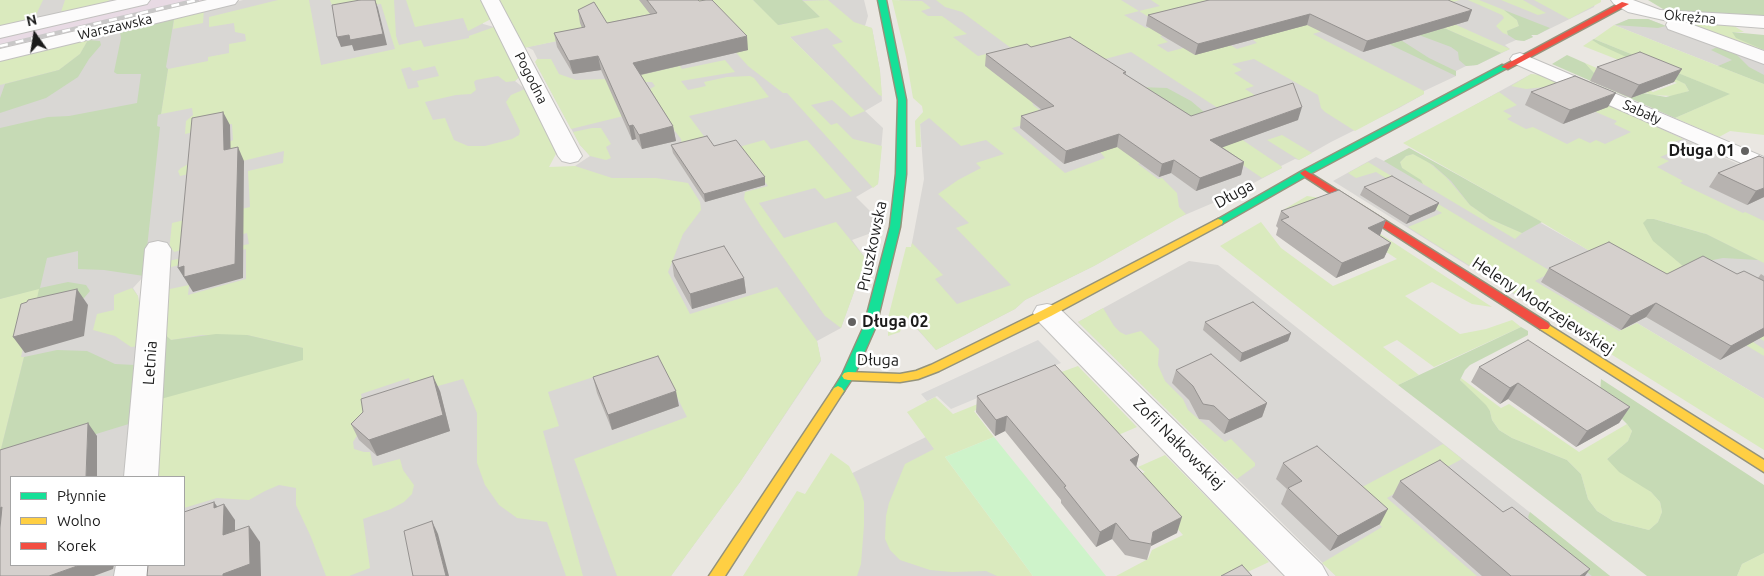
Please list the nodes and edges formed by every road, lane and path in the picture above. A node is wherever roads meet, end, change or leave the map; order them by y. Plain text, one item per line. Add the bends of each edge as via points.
1 (141, 0) edge
2 (229, 0) edge
3 (490, 0) edge
4 (882, 0) edge
5 (1622, 2) edge
6 (1659, 15) junction
7 (1764, 22) edge
8 (0, 32) edge
9 (0, 54) edge
10 (1764, 58) edge
11 (1520, 59) junction
12 (570, 156) dead end
13 (1764, 166) edge
14 (1305, 173) junction
15 (158, 249) dead end
16 (1047, 313) junction
17 (848, 376) junction
18 (1764, 467) edge
19 (141, 476) edge
20 (716, 576) edge
21 (1309, 576) edge

1 - 8 street, Warszawska
2 - 9 street, Warszawska
3 - 12 street, Pogodna
4 - 17 street, Pruszkowska via 902,100 900,194 889,256 870,326
5 - 6 street, Okrężna
5 - 11 street, Długa
6 - 7 street, Okrężna
6 - 10 street via 1678,26
11 - 13 street, Sabały
11 - 14 street, Długa
14 - 16 street, Długa
14 - 18 street, Heleny Modrzejewskiej
15 - 19 street, Letnia
16 - 17 street, Długa via 918,375 900,378
16 - 21 street, Zofii Nałkowskiej
17 - 20 street, Pruszkowska

